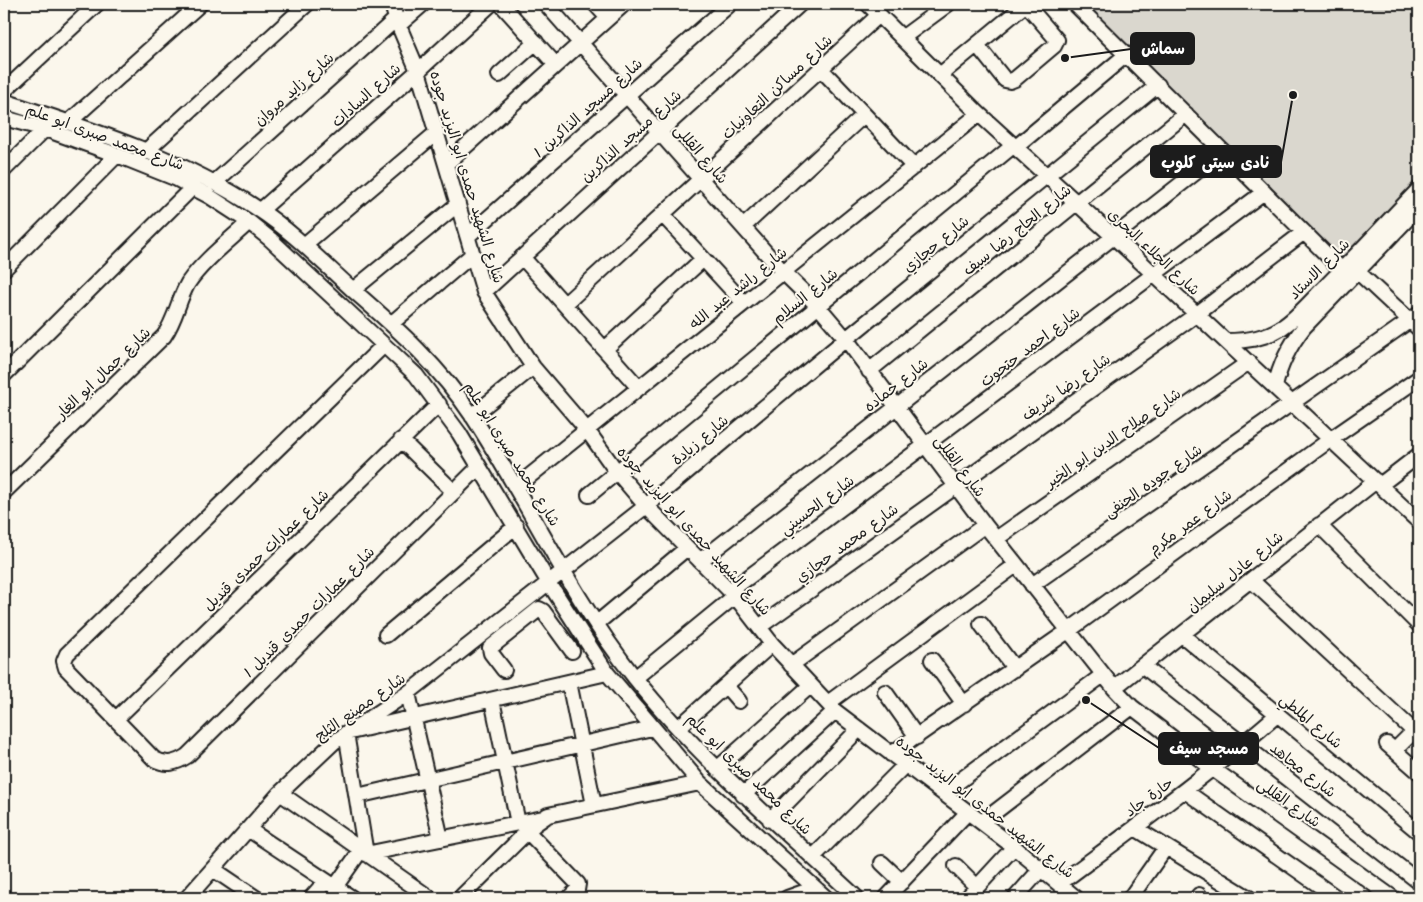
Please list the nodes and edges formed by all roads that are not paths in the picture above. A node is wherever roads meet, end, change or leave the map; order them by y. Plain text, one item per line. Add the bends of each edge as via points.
1 (97, 4) edge
2 (200, 4) edge
3 (307, 4) edge
4 (392, 4) edge
5 (423, 4) edge
6 (491, 4) edge
7 (501, 4) edge
8 (546, 4) edge
9 (595, 4) edge
10 (624, 4) edge
11 (730, 4) edge
12 (800, 4) edge
13 (868, 4) edge
14 (948, 4) edge
15 (1075, 4) edge
16 (879, 15) junction
17 (608, 18) junction
18 (397, 22) junction
19 (902, 38) junction
20 (536, 42) junction
21 (581, 43) junction
22 (977, 45) junction
23 (1126, 55) junction
24 (556, 65) junction
25 (821, 69) junction
26 (418, 70) junction
27 (499, 75) dead end
28 (940, 76) junction
29 (1158, 85) junction
30 (4, 91) edge
31 (628, 95) junction
32 (4, 101) edge
33 (864, 114) junction
34 (980, 114) junction
35 (1186, 114) junction
36 (4, 118) edge
37 (69, 122) junction
38 (45, 129) junction
39 (659, 131) junction
40 (436, 132) junction
41 (1015, 146) junction
42 (1224, 151) junction
43 (145, 152) junction
44 (117, 155) junction
45 (446, 164) junction
46 (914, 167) junction
47 (4, 170) edge
48 (1046, 175) junction
49 (700, 179) junction
50 (214, 183) junction
51 (193, 187) junction
52 (1419, 189) edge
53 (1264, 192) junction
54 (1076, 203) junction
55 (458, 204) junction
56 (261, 210) junction
57 (662, 214) junction
58 (1417, 215) edge
59 (249, 222) junction
60 (743, 228) junction
61 (1304, 232) junction
62 (468, 236) junction
63 (1114, 236) junction
64 (304, 245) junction
65 (473, 254) junction
66 (522, 256) junction
67 (703, 259) junction
68 (4, 269) edge
69 (1342, 270) junction
70 (783, 272) junction
71 (1358, 272) junction
72 (1154, 275) junction
73 (353, 290) junction
74 (484, 292) junction
75 (565, 304) junction
76 (744, 304) junction
77 (818, 306) junction
78 (1315, 306) junction
79 (1196, 314) junction
80 (1416, 321) edge
81 (392, 323) junction
82 (846, 339) junction
83 (1226, 341) junction
84 (384, 345) junction
85 (605, 348) junction
86 (1249, 362) junction
87 (533, 367) junction
88 (869, 371) junction
89 (4, 375) edge
90 (1419, 378) edge
91 (1275, 387) junction
92 (639, 388) junction
93 (1292, 403) junction
94 (439, 404) junction
95 (895, 406) junction
96 (472, 416) junction
97 (587, 430) junction
98 (1331, 439) junction
99 (402, 440) junction
100 (924, 446) junction
101 (1419, 455) edge
102 (479, 466) junction
103 (617, 472) junction
104 (1378, 483) junction
105 (955, 486) junction
106 (516, 487) junction
107 (4, 492) edge
108 (454, 492) junction
109 (589, 495) dead end
110 (646, 506) junction
111 (1419, 522) edge
112 (985, 525) junction
113 (1319, 525) junction
114 (516, 526) junction
115 (996, 539) junction
116 (687, 548) junction
117 (700, 561) junction
118 (1016, 565) junction
119 (564, 572) junction
120 (1251, 580) junction
121 (549, 583) junction
122 (1032, 585) junction
123 (733, 594) junction
124 (565, 608) junction
125 (549, 619) junction
126 (596, 624) junction
127 (981, 624) dead end
128 (1419, 625) edge
129 (759, 627) junction
130 (1068, 631) junction
131 (386, 635) dead end
132 (1182, 635) junction
133 (772, 644) junction
134 (572, 650) dead end
135 (932, 660) dead end
136 (791, 665) junction
137 (1143, 666) junction
138 (1014, 669) junction
139 (504, 670) dead end
140 (607, 673) junction
141 (1103, 675) junction
142 (635, 678) junction
143 (569, 682) junction
144 (726, 686) junction
145 (810, 686) junction
146 (1114, 688) junction
147 (885, 692) dead end
148 (408, 693) junction
149 (492, 700) junction
150 (739, 701) dead end
151 (964, 704) junction
152 (831, 707) junction
153 (1132, 707) junction
154 (1278, 714) junction
155 (414, 717) junction
156 (116, 719) junction
157 (652, 728) junction
158 (678, 728) junction
159 (859, 729) junction
160 (346, 733) junction
161 (1416, 733) edge
162 (917, 737) junction
163 (581, 744) junction
164 (1244, 744) junction
165 (891, 754) junction
166 (505, 762) junction
167 (905, 764) junction
168 (717, 769) junction
169 (1213, 769) junction
170 (1419, 772) edge
171 (428, 780) junction
172 (700, 782) junction
173 (1185, 791) junction
174 (280, 793) junction
175 (944, 793) junction
176 (744, 795) junction
177 (357, 796) junction
178 (594, 805) junction
179 (968, 812) junction
180 (770, 820) junction
181 (982, 822) junction
182 (523, 827) junction
183 (1135, 828) junction
184 (248, 829) junction
185 (1419, 832) edge
186 (441, 839) junction
187 (1014, 846) junction
188 (1166, 847) junction
189 (364, 852) junction
190 (813, 857) junction
191 (882, 863) dead end
192 (956, 866) dead end
193 (213, 869) junction
194 (1041, 869) junction
195 (902, 882) junction
196 (1419, 882) edge
197 (330, 884) junction
198 (1059, 884) junction
199 (977, 887) junction
200 (815, 888) junction
201 (187, 898) edge
202 (256, 898) edge
203 (311, 898) edge
204 (352, 898) edge
205 (430, 898) edge
206 (460, 898) edge
207 (568, 898) edge
208 (787, 898) edge
209 (826, 898) edge
210 (857, 898) edge
211 (886, 898) edge
212 (967, 898) edge
213 (1015, 898) edge
214 (1076, 898) edge
215 (1130, 898) edge
216 (1249, 898) edge
217 (1337, 898) edge
218 (1393, 898) edge

1 - 30 street
2 - 37 street
3 - 43 street
4 - 18 street, شارع الشهيد حمدى ابو اليزيد جوده
5 - 18 street, شارع زايد مروان
6 - 26 street, شارع السادات
7 - 20 street
8 - 21 street, شارع القللى
9 - 17 street
10 - 17 street
11 - 31 street, شارع مسجد الذاكرين 1
12 - 39 street, شارع مسجد الذاكرين
13 - 16 street, شارع الجلاء البحرى
14 - 19 street
15 - 23 street
16 - 19 street, شارع الجلاء البحرى
16 - 25 street, شارع مساكن التعاونيات
17 - 21 street
18 - 26 street, شارع الشهيد حمدى ابو اليزيد جوده
18 - 50 street, شارع زايد مروان
19 - 28 street, شارع الجلاء البحرى
20 - 24 street
20 - 27 street
21 - 24 street
21 - 31 street, شارع القللى
22 - 22 street via 1026,4 1056,40 1054,46 1010,81 1005,80
22 - 28 street
23 - 29 street
23 - 41 street, شارع السلام
24 - 45 street
25 - 33 street
25 - 49 street, شارع مساكن التعاونيات
26 - 40 street, شارع الشهيد حمدى ابو اليزيد جوده
26 - 56 street, شارع السادات
28 - 34 street, شارع الجلاء البحرى
29 - 35 street
29 - 48 street, شارع حجازي
31 - 39 street, شارع القللى
31 - 62 street, شارع مسجد الذاكرين 1
32 - 37 street, شارع محمد صبرى ابو علم
33 - 46 street
33 - 60 street
34 - 41 street, شارع الجلاء البحرى
34 - 46 street, شارع راشد عبد الله
35 - 42 street
35 - 54 street, شارع الحاج رضا سيف
36 - 38 street, شارع محمد صبرى ابو علم
37 - 43 street, شارع محمد صبرى ابو علم
38 - 44 street, شارع محمد صبرى ابو علم
38 - 47 street
39 - 49 street, شارع القللى
39 - 66 street, شارع مسجد الذاكرين
40 - 45 street, شارع الشهيد حمدى ابو اليزيد جوده
40 - 64 street
41 - 48 street, شارع الجلاء البحرى
41 - 77 street, شارع السلام
42 - 53 street
42 - 63 street, شارع حماده
43 - 50 street, شارع محمد صبرى ابو علم
44 - 51 street, شارع محمد صبرى ابو علم
44 - 68 street
45 - 55 street, شارع الشهيد حمدى ابو اليزيد جوده
46 - 70 street, شارع راشد عبد الله
48 - 54 street, شارع الجلاء البحرى
48 - 82 street, شارع حجازي
49 - 57 street, شارع مساكن التعاونيات
49 - 60 street, شارع القللى
50 - 56 street, شارع محمد صبرى ابو علم
51 - 59 street, شارع محمد صبرى ابو علم
51 - 89 street
52 - 69 street, شارع الاستاد
53 - 61 street
53 - 72 street, شارع احمد حتحوت
54 - 63 street, شارع الجلاء البحرى
54 - 88 street, شارع الحاج رضا سيف
55 - 62 street, شارع الشهيد حمدى ابو اليزيد جوده
55 - 73 street
56 - 64 street, شارع محمد صبرى ابو علم
57 - 67 street
57 - 75 street, شارع مساكن التعاونيات
58 - 71 street, شارع الاستاد
59 - 84 street, شارع محمد صبرى ابو علم
59 - 107 street, شارع جمال ابو الغار via 192,278 164,336
60 - 70 street, شارع القللى
61 - 69 street
61 - 79 street, شارع رضا شريف
62 - 65 street, شارع الشهيد حمدى ابو اليزيد جوده
63 - 72 street, شارع الجلاء البحرى
63 - 95 street, شارع حماده
64 - 73 street, شارع محمد صبرى ابو علم
65 - 74 street, شارع الشهيد حمدى ابو اليزيد جوده
65 - 81 street
66 - 74 street, شارع مسجد الذاكرين
66 - 75 street
67 - 76 street
67 - 85 street
69 - 78 street, شارع الاستاد
70 - 76 street, شارع راشد عبد الله
70 - 77 street, شارع القللى
71 - 78 street, شارع الاستاد
71 - 80 street
72 - 79 street, شارع الجلاء البحرى
72 - 100 street, شارع احمد حتحوت
73 - 81 street, شارع محمد صبرى ابو علم
74 - 87 street, شارع الشهيد حمدى ابو اليزيد جوده
75 - 85 street
76 - 92 street, شارع راشد عبد الله
77 - 82 street, شارع القللى
77 - 103 street, شارع السلام
78 - 83 street, شارع الاستاد via 1264,337
78 - 91 street, شارع الاستاد via 1288,349
79 - 83 street, شارع الجلاء البحرى
79 - 105 street, شارع رضا شريف
80 - 93 street, شارع جوده الحنفى
81 - 96 street, شارع محمد صبرى ابو علم via 444,377
82 - 88 street, شارع القللى
82 - 110 street, شارع زيادة
83 - 86 street, شارع الجلاء البحرى
84 - 94 street, شارع محمد صبرى ابو علم via 416,375
84 - 156 street via 66,656 66,668
85 - 92 street
86 - 91 street, شارع الجلاء البحرى
86 - 115 street, شارع صلاح الدين ابو الخير
87 - 96 street
87 - 97 street, شارع الشهيد حمدى ابو اليزيد جوده
88 - 95 street, شارع القللى
90 - 98 street, شارع عمر مكرم
91 - 93 street, شارع الجلاء البحرى
92 - 97 street, شارع راشد عبد الله
93 - 98 street, شارع الجلاء البحرى
93 - 122 street, شارع جوده الحنفى
94 - 99 street, شارع عمارات حمدى قنديل
94 - 102 street, شارع محمد صبرى ابو علم
95 - 100 street, شارع القللى
95 - 117 street, شارع حماده
96 - 106 street, شارع محمد صبرى ابو علم
97 - 103 street, شارع الشهيد حمدى ابو اليزيد جوده
97 - 106 street, شارع راشد عبد الله
98 - 104 street, شارع الجلاء البحرى
98 - 130 street, شارع عمر مكرم
99 - 108 street
99 - 156 street, شارع عمارات حمدى قنديل
100 - 105 street, شارع القللى
100 - 123 street, شارع الحسيني
101 - 104 street, شارع عادل سليمان
102 - 108 street, شارع عمارات حمدى قنديل 1
102 - 114 street, شارع محمد صبرى ابو علم
103 - 109 street, شارع السلام
103 - 110 street, شارع الشهيد حمدى ابو اليزيد جوده
104 - 111 street, شارع الجلاء البحرى
104 - 113 street, شارع عادل سليمان
105 - 112 street, شارع القللى
105 - 129 street, شارع محمد حجازي
106 - 119 street, شارع محمد صبرى ابو علم
108 - 156 street, شارع عمارات حمدى قنديل 1 via 186,756 167,764 154,759
110 - 116 street, شارع الشهيد حمدى ابو اليزيد جوده
110 - 119 street, شارع زيادة
112 - 115 street, شارع القللى
112 - 136 street
113 - 120 street, شارع عادل سليمان
113 - 128 street
114 - 121 street, شارع محمد صبرى ابو علم
114 - 131 street
115 - 118 street, شارع القللى
116 - 117 street, شارع الشهيد حمدى ابو اليزيد جوده
116 - 126 street
117 - 123 street, شارع الشهيد حمدى ابو اليزيد جوده
118 - 122 street, شارع القللى
118 - 152 street
119 - 121 street, شارع زيادة
119 - 126 street, شارع محمد صبرى ابو علم
120 - 132 street, شارع عادل سليمان
120 - 161 street
121 - 124 street, شارع محمد صبرى ابو علم
121 - 148 street, شارع مصنع الثلج
122 - 130 street, شارع القللى
123 - 129 street, شارع الشهيد حمدى ابو اليزيد جوده
123 - 142 street, شارع الحسيني
124 - 125 street
124 - 140 street, شارع محمد صبرى ابو علم
125 - 134 street
125 - 139 street via 541,609 537,610 491,646 491,653
126 - 142 street, شارع محمد صبرى ابو علم
127 - 138 street
129 - 133 street, شارع الشهيد حمدى ابو اليزيد جوده
130 - 138 street, شارع عمر مكرم
130 - 141 street, شارع القللى
132 - 137 street, شارع عادل سليمان
132 - 154 street, شارع الملطي
133 - 136 street, شارع الشهيد حمدى ابو اليزيد جوده
133 - 144 street
135 - 151 street
136 - 145 street, شارع الشهيد حمدى ابو اليزيد جوده
137 - 146 street, شارع عادل سليمان
137 - 164 street, شارع مجاهد
138 - 151 street, شارع عمر مكرم
140 - 143 street
140 - 157 street, شارع محمد صبرى ابو علم
141 - 146 street, شارع القللى
141 - 175 street
142 - 158 street, شارع محمد صبرى ابو علم
143 - 149 street
143 - 163 street
144 - 150 street
144 - 158 street
145 - 152 street, شارع الشهيد حمدى ابو اليزيد جوده
145 - 168 street
146 - 153 street, شارع القللى
147 - 162 street
148 - 155 street
148 - 160 street, شارع مصنع الثلج
149 - 155 street
149 - 166 street
151 - 162 street, شارع عمر مكرم
152 - 159 street, شارع الشهيد حمدى ابو اليزيد جوده
152 - 176 street
153 - 169 street, شارع القللى
153 - 181 street
154 - 164 street, حارة جاد
154 - 185 street, شارع الملطي
155 - 160 street
155 - 171 street
157 - 163 street
157 - 172 street, شارع محمد صبرى ابو علم
158 - 168 street, شارع محمد صبرى ابو علم
159 - 165 street, شارع الشهيد حمدى ابو اليزيد جوده
159 - 180 street
160 - 174 street, شارع مصنع الثلج
160 - 177 street
161 - 170 street via 1391,747
162 - 165 street, شارع عمر مكرم
163 - 166 street
163 - 178 street
164 - 169 street, حارة جاد
164 - 196 street, شارع مجاهد
165 - 167 street, شارع الشهيد حمدى ابو اليزيد جوده
166 - 171 street
166 - 182 street
167 - 175 street, شارع الشهيد حمدى ابو اليزيد جوده
167 - 190 street
168 - 176 street, شارع محمد صبرى ابو علم
169 - 173 street, حارة جاد
169 - 218 street, شارع القللى
171 - 177 street
171 - 186 street
172 - 178 street
172 - 200 street, شارع محمد صبرى ابو علم
173 - 183 street, حارة جاد
173 - 217 street
174 - 184 street, شارع مصنع الثلج
174 - 189 street
175 - 179 street, شارع الشهيد حمدى ابو اليزيد جوده
176 - 180 street, شارع محمد صبرى ابو علم
177 - 189 street
178 - 182 street via 553,814
179 - 181 street, شارع الشهيد حمدى ابو اليزيد جوده
179 - 195 street
180 - 190 street, شارع محمد صبرى ابو علم
181 - 187 street, شارع الشهيد حمدى ابو اليزيد جوده
182 - 186 street
182 - 206 street
182 - 207 street via 578,884 577,890
183 - 188 street
183 - 198 street, حارة جاد
184 - 193 street, شارع مصنع الثلج
184 - 197 street
186 - 189 street
187 - 194 street, شارع الشهيد حمدى ابو اليزيد جوده
187 - 199 street
188 - 215 street
188 - 216 street
189 - 197 street
189 - 205 street
190 - 210 street, شارع محمد صبرى ابو علم
191 - 195 street
192 - 199 street
193 - 201 street, شارع مصنع الثلج
193 - 202 street
194 - 198 street, شارع الشهيد حمدى ابو اليزيد جوده
194 - 213 street
195 - 211 street
197 - 203 street
197 - 204 street
198 - 214 street, شارع الشهيد حمدى ابو اليزيد جوده
199 - 212 street
200 - 208 street
200 - 209 street, شارع محمد صبرى ابو علم

